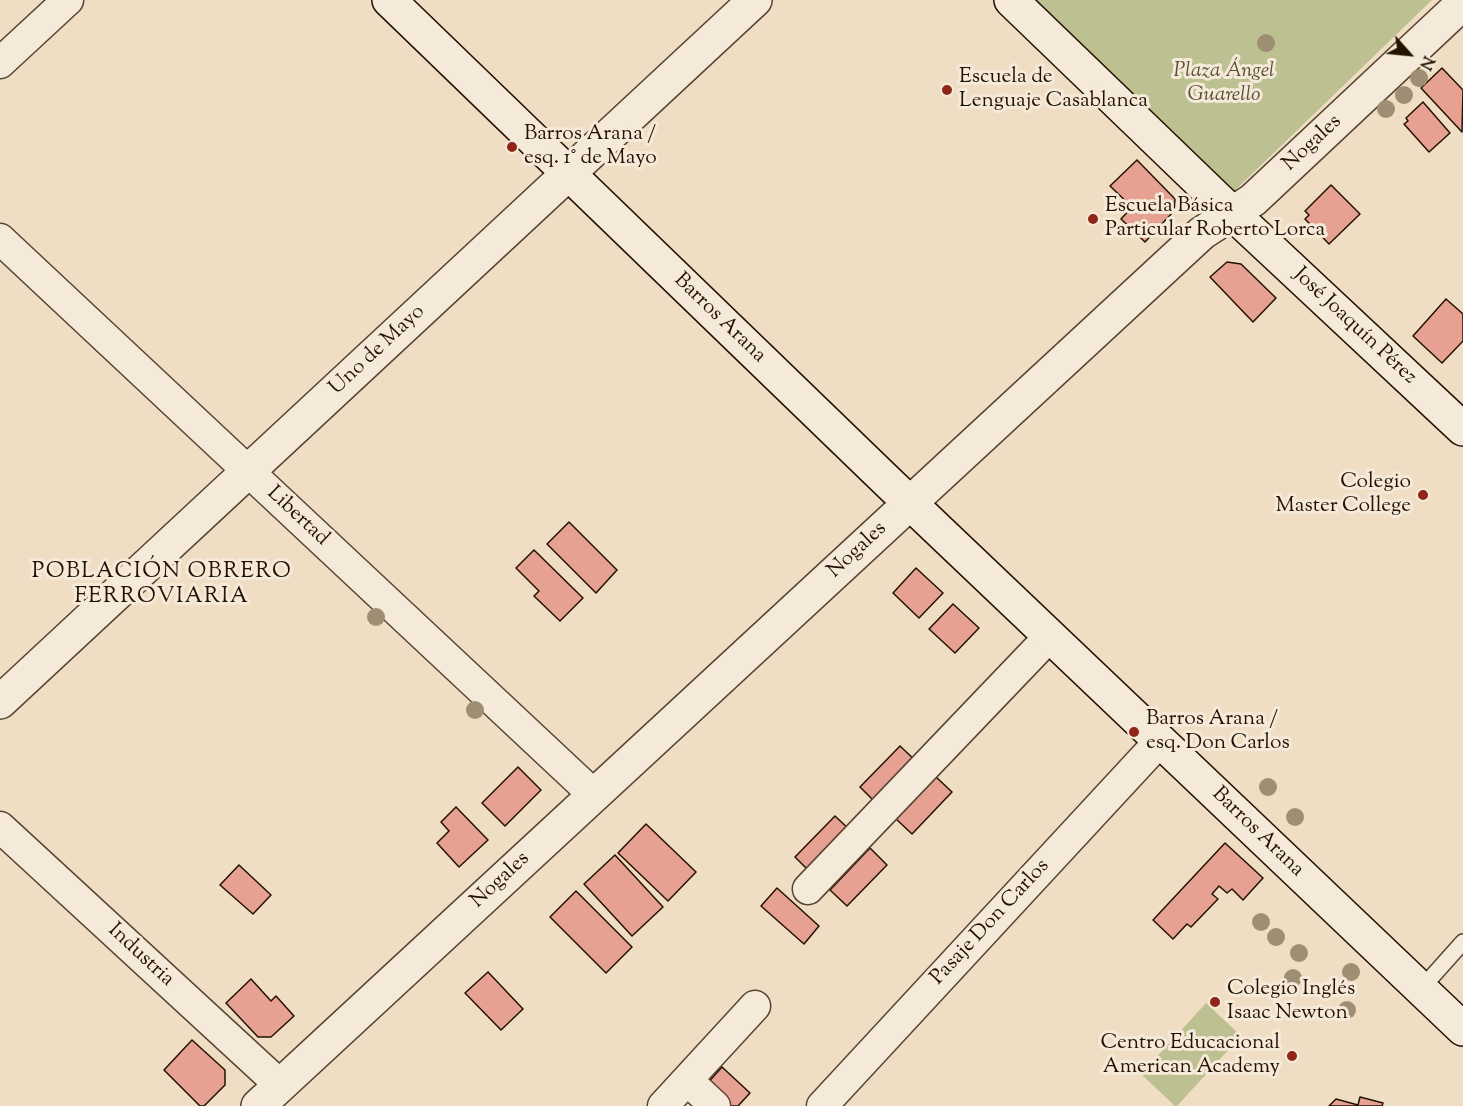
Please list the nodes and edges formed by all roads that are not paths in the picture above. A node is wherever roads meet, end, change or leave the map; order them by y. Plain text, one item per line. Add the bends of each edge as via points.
1 (68, 0) edge
2 (389, 0) edge
3 (755, 0) edge
4 (1011, 0) edge
5 (1463, 3) edge
6 (0, 63) edge
7 (568, 174) junction
8 (1232, 213) junction
9 (0, 239) edge
10 (1463, 429) edge
11 (248, 472) junction
12 (910, 503) junction
13 (1050, 636) junction
14 (0, 702) edge
15 (1160, 741) junction
16 (594, 795) junction
17 (0, 827) edge
18 (808, 889) dead end
19 (1463, 942) edge
20 (1421, 988) junction
21 (755, 1006) dead end
22 (1463, 1029) edge
23 (687, 1080) junction
24 (265, 1100) edge
25 (663, 1106) edge
26 (715, 1106) edge
27 (822, 1106) edge

1 - 6 street
2 - 7 street, Barros Arana
3 - 7 street, Uno de Mayo
4 - 8 street, José Joaquín Pérez
5 - 8 street, Nogales via 1253,200
7 - 11 street, Uno de Mayo
7 - 12 street, Barros Arana
8 - 10 street, José Joaquín Pérez
8 - 12 street, Nogales via 1202,233
9 - 11 street, Libertad
11 - 14 street, Uno de Mayo
11 - 16 street, Libertad
12 - 13 street, Barros Arana
12 - 16 street, Nogales
13 - 15 street, Barros Arana
13 - 18 street
15 - 20 street, Barros Arana
15 - 27 street, Pasaje Don Carlos
16 - 24 street, Nogales
17 - 24 street, Industria
19 - 20 lane
20 - 22 street, Barros Arana
21 - 23 street
23 - 25 street
23 - 26 street

